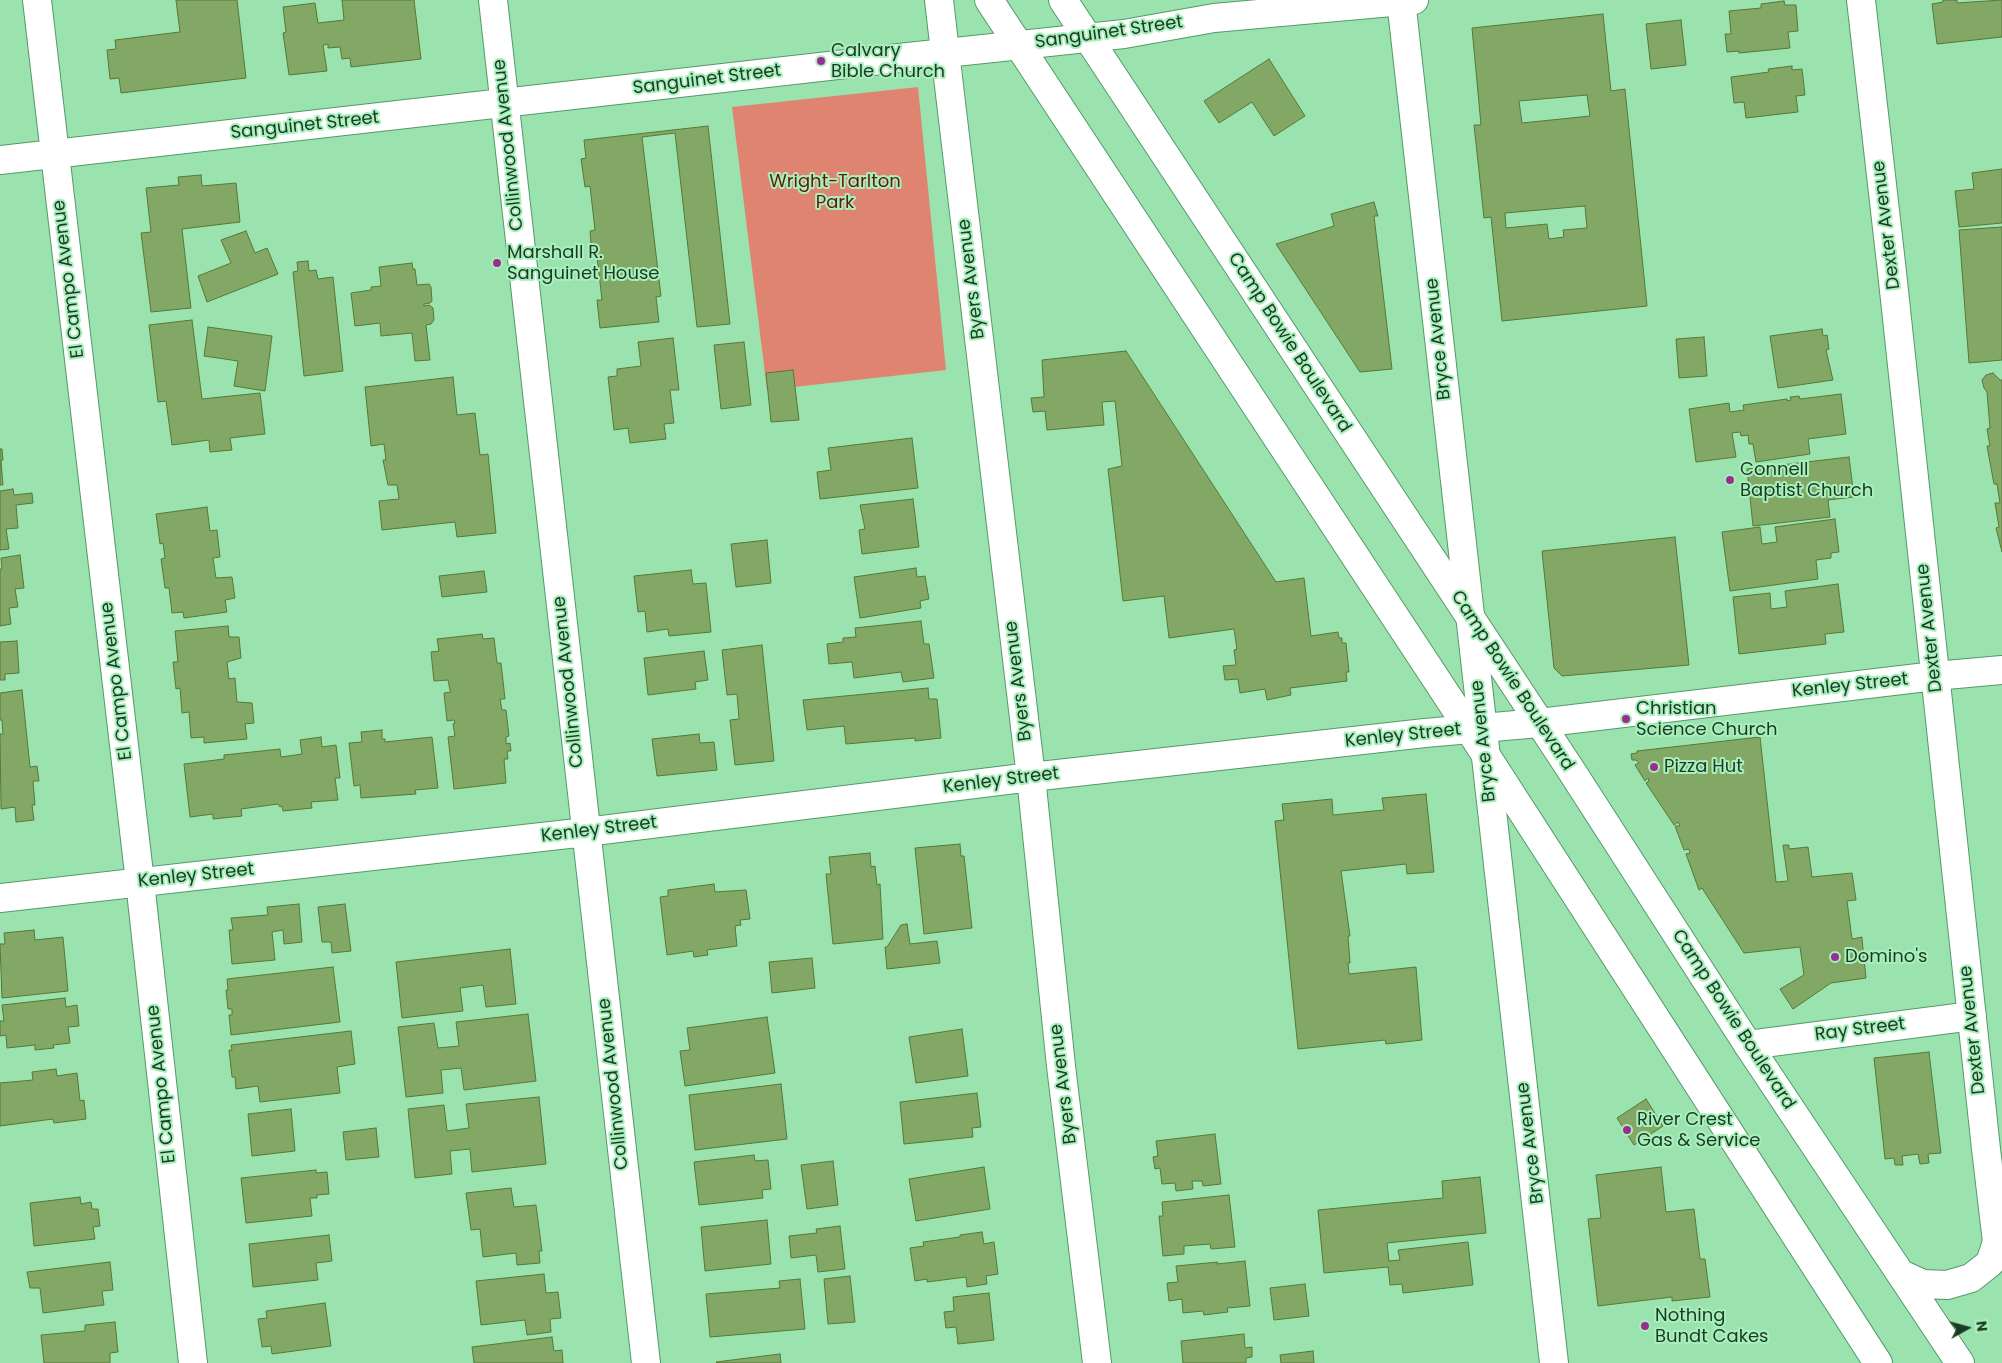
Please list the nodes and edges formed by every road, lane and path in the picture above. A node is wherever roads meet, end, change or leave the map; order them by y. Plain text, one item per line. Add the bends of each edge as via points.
1 (37, 0) edge
2 (493, 0) edge
3 (939, 0) edge
4 (988, 0) edge
5 (1062, 0) edge
6 (1405, 0) edge
7 (1861, 0) edge
8 (1088, 38) junction
9 (1018, 46) junction
10 (945, 52) junction
11 (504, 103) junction
12 (55, 154) junction
13 (0, 160) edge
14 (1472, 620) junction
15 (2002, 670) edge
16 (1935, 676) junction
17 (1540, 723) junction
18 (1476, 729) junction
19 (1485, 755) junction
20 (1031, 778) junction
21 (586, 832) junction
22 (140, 882) junction
23 (0, 898) edge
24 (1972, 1016) junction
25 (1748, 1044) junction
26 (2000, 1248) edge
27 (1901, 1274) junction
28 (193, 1363) edge
29 (646, 1363) edge
30 (1097, 1363) edge
31 (1554, 1363) edge
32 (1878, 1363) edge
33 (1960, 1363) edge

1 - 12 street, El Campo Avenue
2 - 11 street, Collinwood Avenue
3 - 10 street, Byers Avenue
4 - 9 street
5 - 8 street, Camp Bowie Boulevard
6 - 8 street, Sanguinet Street via 1214,18
6 - 14 street, Bryce Avenue
7 - 16 street, Dexter Avenue
8 - 9 street, Sanguinet Street
8 - 14 street, Camp Bowie Boulevard
9 - 10 street, Sanguinet Street
9 - 18 street
10 - 11 street, Sanguinet Street
10 - 20 street, Byers Avenue
11 - 12 street, Sanguinet Street
11 - 21 street, Collinwood Avenue
12 - 13 street, Sanguinet Street
12 - 22 street, El Campo Avenue
14 - 17 street, Camp Bowie Boulevard
14 - 18 street, Bryce Avenue
15 - 16 street, Kenley Street
16 - 17 street, Kenley Street
16 - 24 street, Dexter Avenue
17 - 18 street, Kenley Street
17 - 25 street, Camp Bowie Boulevard
18 - 19 street
18 - 20 street, Kenley Street
19 - 31 street, Bryce Avenue
19 - 32 street
20 - 21 street, Kenley Street
20 - 30 street, Byers Avenue
21 - 22 street, Kenley Street
21 - 29 street, Collinwood Avenue
22 - 23 street, Kenley Street
22 - 28 street, El Campo Avenue
24 - 25 street, Ray Street
24 - 26 street, Dexter Avenue
25 - 27 street, Camp Bowie Boulevard
26 - 27 street via 1990,1263 1971,1278 1948,1285 1923,1284
27 - 33 street, Camp Bowie Boulevard

